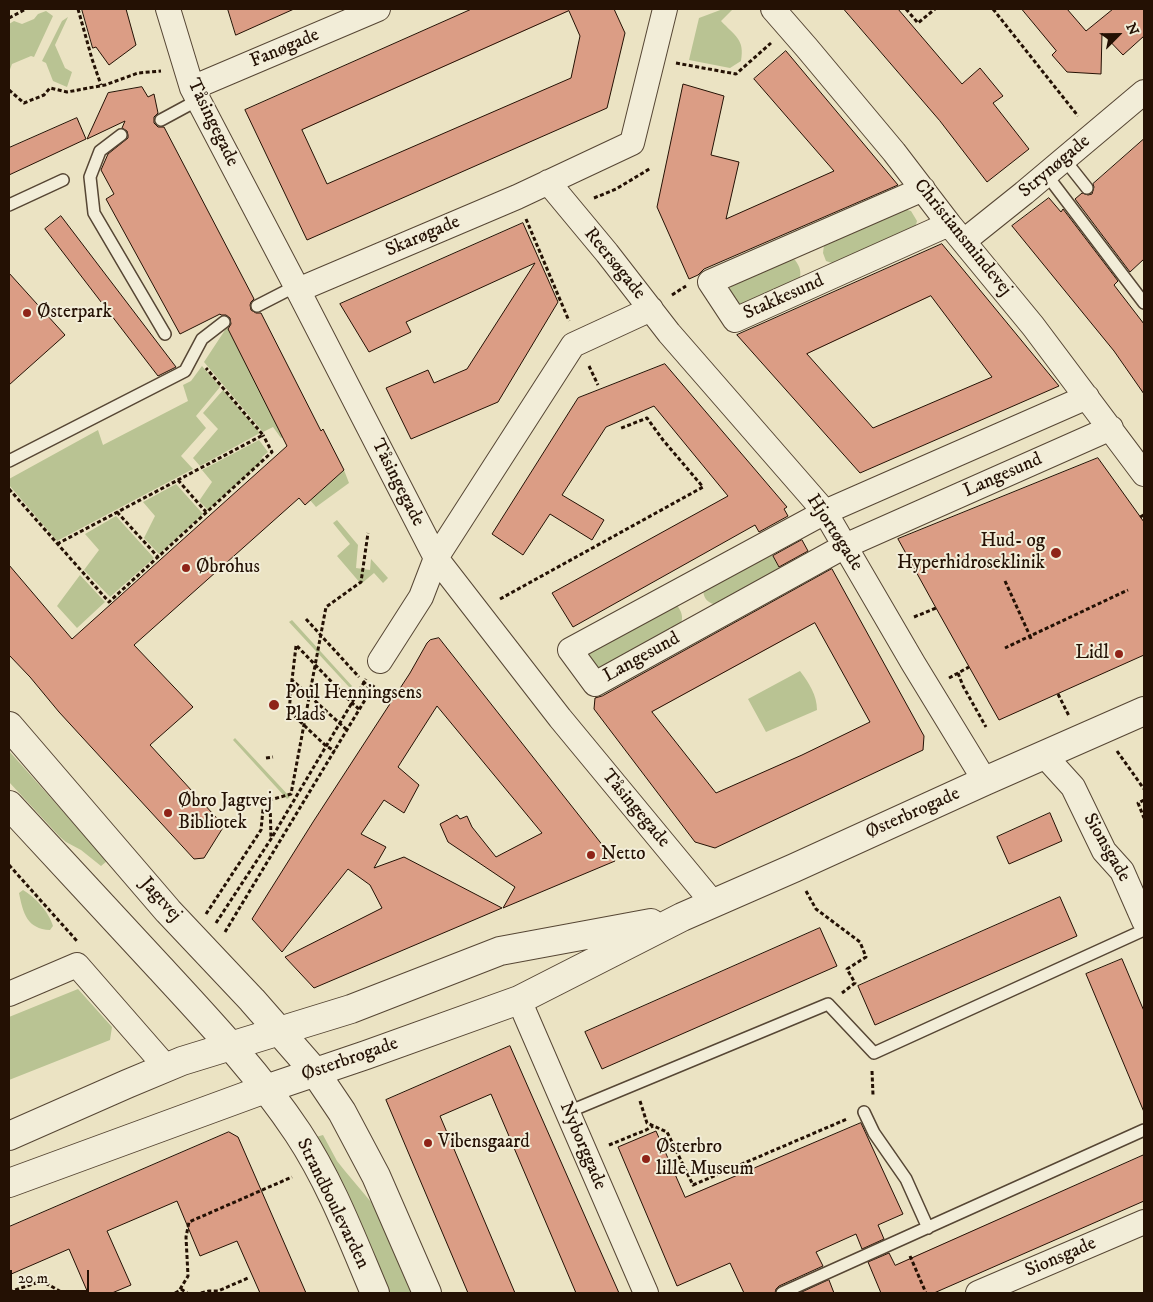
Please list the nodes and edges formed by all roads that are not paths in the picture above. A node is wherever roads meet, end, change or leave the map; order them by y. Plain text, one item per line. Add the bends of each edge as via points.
1 (168, 9) edge
2 (378, 9) edge
3 (665, 9) edge
4 (773, 9) edge
5 (1144, 92) edge
6 (195, 94) junction
7 (160, 120) dead end
8 (121, 134) dead end
9 (1055, 166) junction
10 (63, 180) dead end
11 (548, 182) junction
12 (1087, 188) dead end
13 (923, 190) junction
14 (9, 204) edge
15 (957, 232) junction
16 (297, 288) junction
17 (1144, 303) edge
18 (257, 306) dead end
19 (651, 309) junction
20 (224, 322) dead end
21 (165, 334) dead end
22 (1087, 397) junction
23 (1110, 428) junction
24 (9, 461) edge
25 (1144, 474) edge
26 (825, 512) junction
27 (845, 546) junction
28 (436, 558) junction
29 (380, 661) road end
30 (1144, 711) edge
31 (9, 726) edge
32 (1044, 755) junction
33 (985, 781) junction
34 (9, 804) edge
35 (714, 903) junction
36 (682, 917) junction
37 (1144, 922) edge
38 (1144, 930) edge
39 (9, 994) edge
40 (519, 1000) junction
41 (280, 1032) junction
42 (231, 1045) junction
43 (166, 1067) junction
44 (315, 1072) junction
45 (266, 1088) junction
46 (568, 1112) junction
47 (864, 1112) road end
48 (1144, 1130) edge
49 (9, 1136) edge
50 (9, 1183) edge
51 (1144, 1222) edge
52 (928, 1228) junction
53 (375, 1293) edge
54 (427, 1293) edge
55 (646, 1293) edge
56 (782, 1293) edge
57 (978, 1293) edge

1 - 6 street, Tåsingegade
2 - 6 street, Fanøgade
3 - 11 street via 632,143
4 - 13 street, Christiansmindevej
5 - 9 street, Strynøgade
6 - 7 lane
6 - 16 street, Tåsingegade
8 - 21 lane via 100,151 90,177 94,213
9 - 12 lane
9 - 15 street, Strynøgade via 1024,193
9 - 17 lane
10 - 14 lane
11 - 16 street, Skarøgade
11 - 19 street, Reersøgade
13 - 15 street, Christiansmindevej
13 - 15 street, Stakkesund via 710,282 735,320
15 - 22 street, Christiansmindevej
16 - 18 lane
16 - 28 street, Tåsingegade
19 - 26 street, Hjortøgade
19 - 28 street, Reersøgade via 573,345
20 - 24 lane via 202,339 185,371
22 - 23 street, Christiansmindevej
22 - 26 street, Langesund
23 - 25 street, Christiansmindevej
23 - 27 street, Langesund
26 - 27 street, Hjortøgade
26 - 27 street, Langesund via 570,650 595,684
27 - 33 street, Hjortøgade
28 - 29 street, Reersøgade via 421,597
28 - 35 street, Tåsingegade via 560,718
30 - 32 street, Østerbrogade
31 - 41 street, Jagtvej via 156,897
32 - 33 street, Østerbrogade
32 - 37 street, Sionsgade via 1073,787 1104,851 1122,870
33 - 35 street, Østerbrogade
34 - 42 street
35 - 36 street, Østerbrogade
36 - 40 street, Østerbrogade
36 - 41 street, Østerbrogade via 500,951 351,1009
38 - 46 lane via 874,1053 828,1004
39 - 43 street via 77,965
40 - 44 street, Østerbrogade
40 - 46 street, Nyborggade
41 - 42 street, Østerbrogade
41 - 44 street, Jagtvej
42 - 43 street, Østerbrogade
42 - 45 street, Strandboulevarden
43 - 49 street, Østerbrogade
44 - 45 street, Østerbrogade
44 - 54 street via 342,1112 376,1176
45 - 50 street, Østerbrogade
45 - 53 street, Strandboulevarden via 318,1166
46 - 55 street, Nyborggade
47 - 52 lane via 874,1133 906,1179
48 - 52 lane
51 - 57 street, Sionsgade
52 - 56 lane

